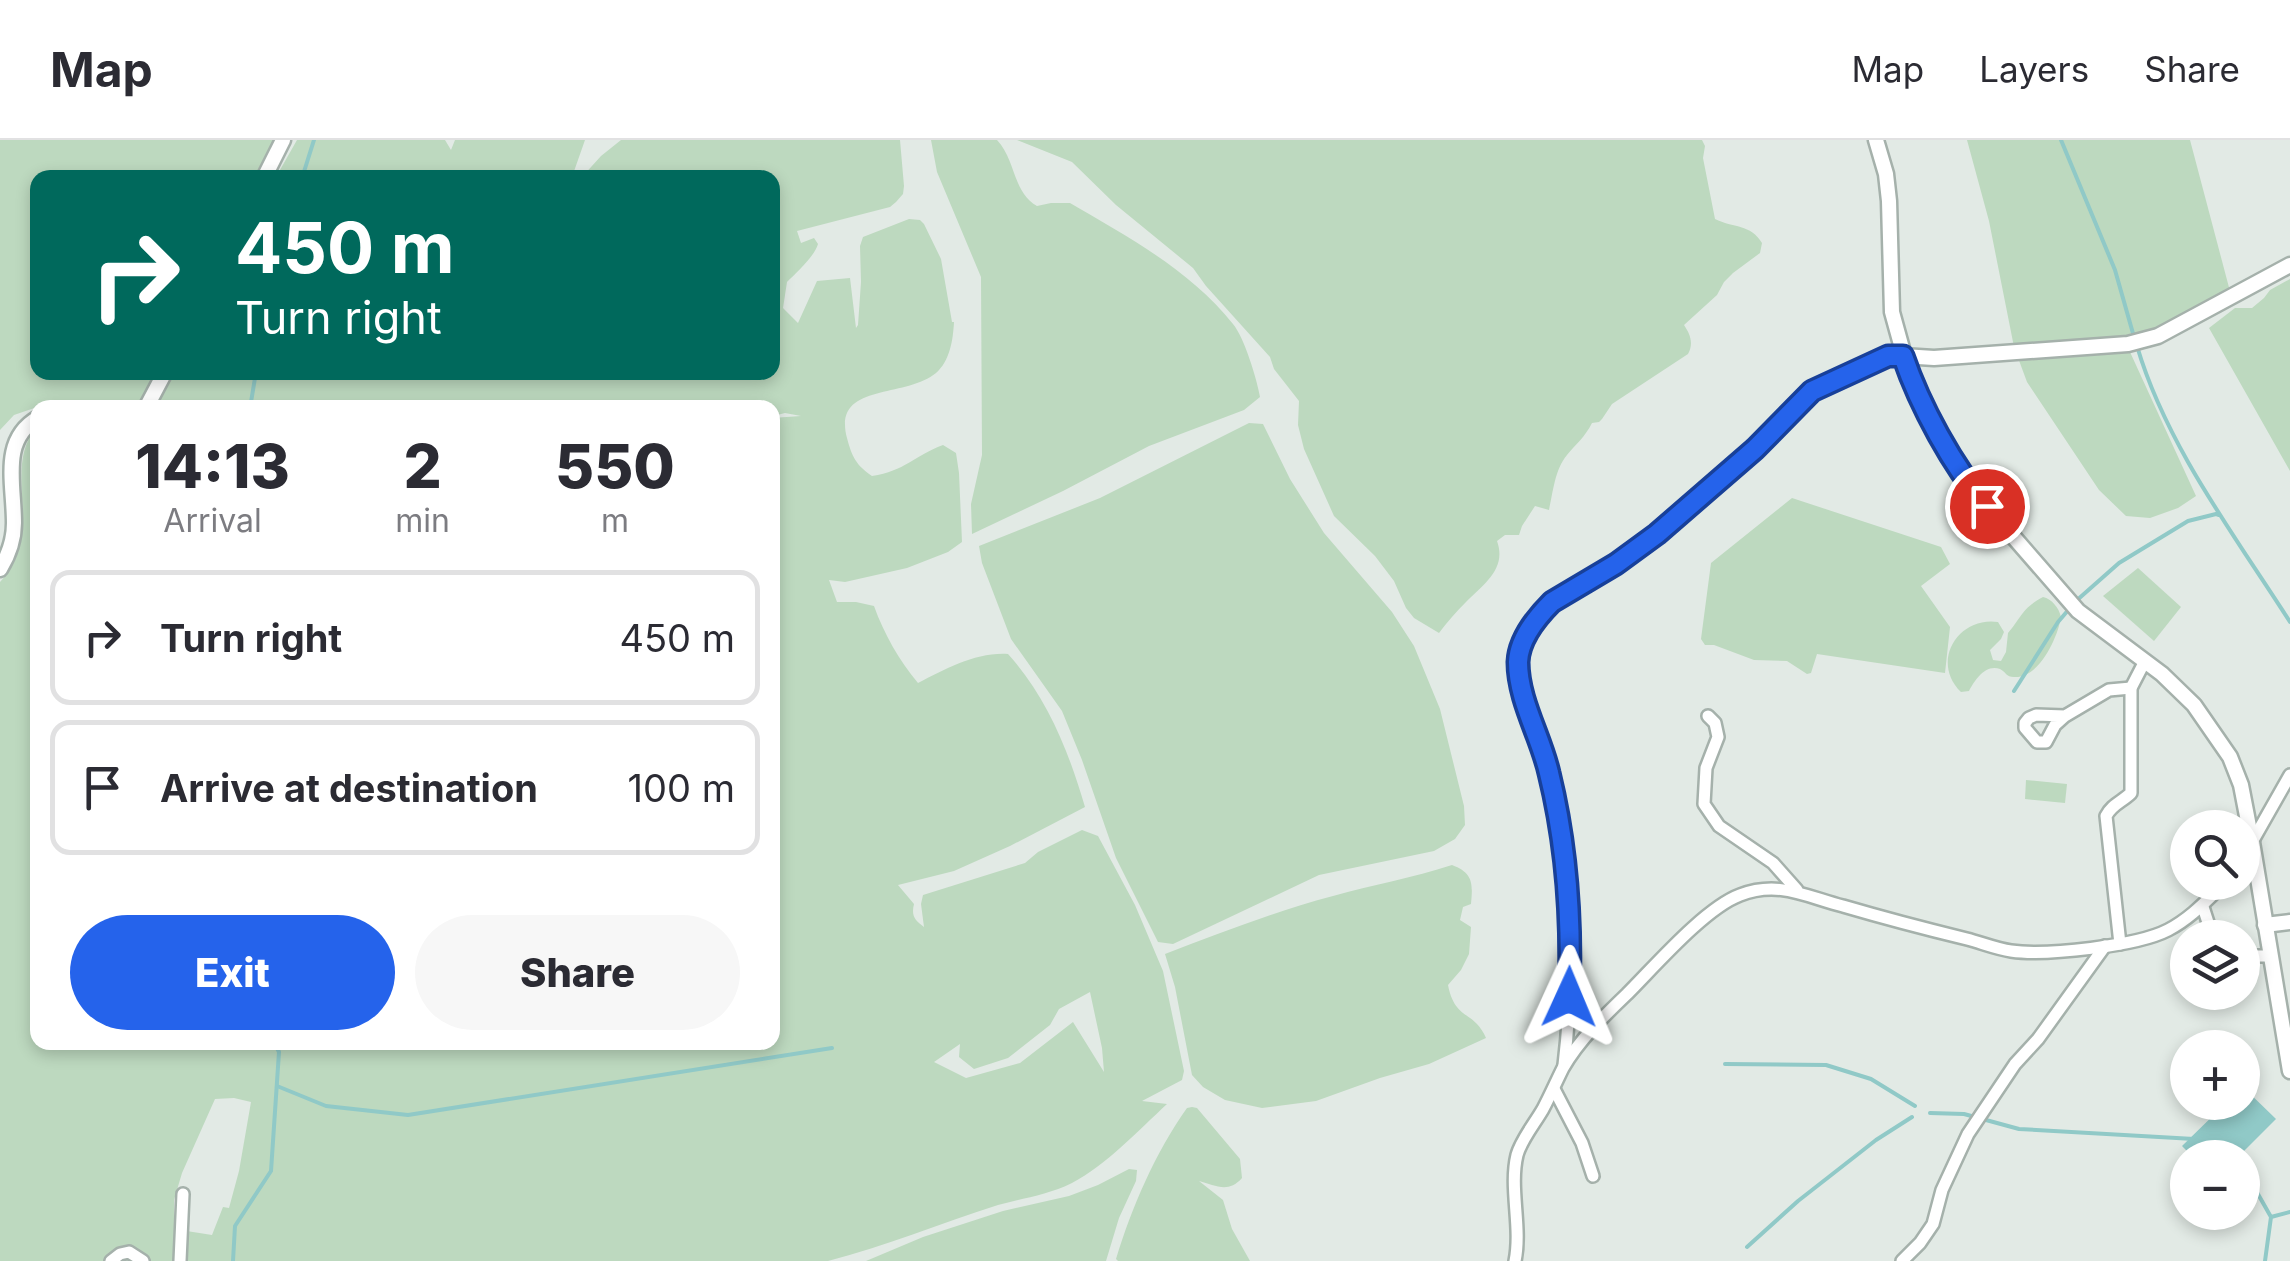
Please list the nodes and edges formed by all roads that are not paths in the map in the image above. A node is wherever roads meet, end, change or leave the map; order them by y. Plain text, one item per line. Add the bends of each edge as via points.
1 (283, 140) edge
2 (1876, 140) edge
3 (268, 170) edge
4 (2290, 265) edge
5 (1903, 356) junction
6 (30, 422) edge
7 (0, 569) edge
8 (2145, 661) junction
9 (2131, 688) junction
10 (1708, 716) dead end
11 (2065, 716) dead end
12 (2290, 775) edge
13 (2245, 810) edge
14 (2260, 828) edge
15 (1797, 890) junction
16 (2209, 900) edge
17 (2258, 900) edge
18 (2202, 907) junction
19 (2207, 920) edge
20 (2290, 922) edge
21 (2265, 925) junction
22 (2120, 944) junction
23 (2106, 946) junction
24 (2260, 956) edge
25 (2271, 956) junction
26 (1568, 1033) junction
27 (1582, 1040) junction
28 (1563, 1068) junction
29 (2290, 1071) edge
30 (1554, 1088) junction
31 (1593, 1176) dead end
32 (184, 1194) dead end
33 (111, 1261) edge
34 (143, 1261) edge
35 (180, 1261) edge
36 (1515, 1261) edge
37 (1902, 1261) edge

1 - 3 street
2 - 5 street via 1886,174 1892,312
4 - 5 street via 2158,336 2128,344
5 - 8 street via 1964,480 2078,611
5 - 26 street via 1888,356 1812,391 1657,534 1552,602 1530,628 1518,658 1521,689 1550,775 1566,875
6 - 7 street via 19,428 8,450 14,525
8 - 9 street
8 - 13 street via 2194,705 2230,757
9 - 11 street via 2109,690
9 - 22 street via 2132,793 2106,816
10 - 15 street via 1718,737 1706,768 1704,804 1719,826 1773,863
12 - 14 street
15 - 23 street via 2012,951
15 - 27 street via 1747,892 1716,908
16 - 18 street
17 - 21 street
18 - 19 street
18 - 22 street via 2146,940
20 - 21 street
21 - 25 street
22 - 23 street
23 - 37 street via 1968,1134 1932,1224
24 - 25 street
25 - 29 street
26 - 27 street
26 - 28 street
27 - 28 street
28 - 30 street
30 - 31 street
30 - 36 street via 1518,1152
32 - 35 street
33 - 34 street via 129,1252

